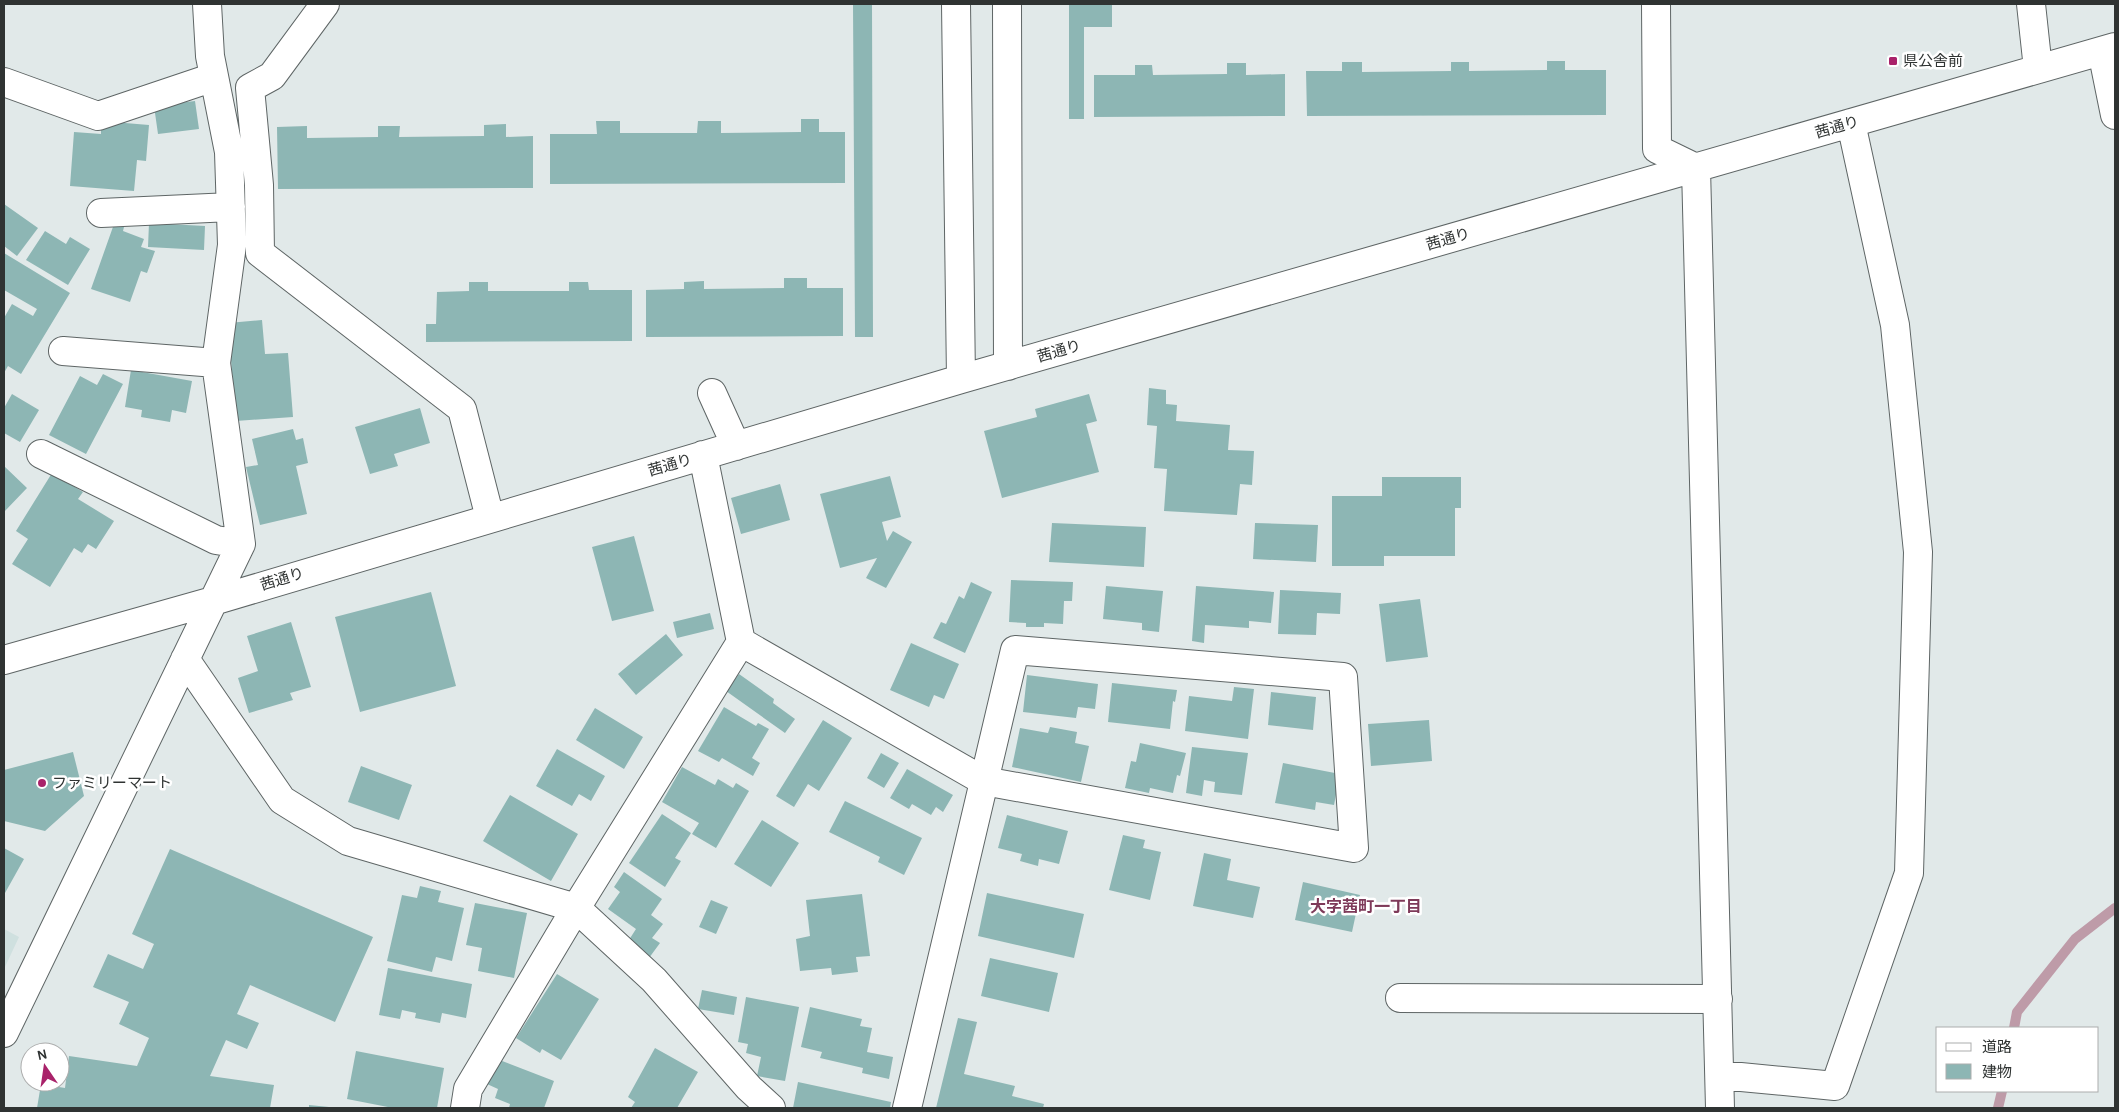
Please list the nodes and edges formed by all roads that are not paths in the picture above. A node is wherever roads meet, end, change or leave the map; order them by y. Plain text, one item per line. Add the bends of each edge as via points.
1 (207, 4) edge
2 (325, 4) edge
3 (956, 4) edge
4 (1007, 4) edge
5 (1656, 4) edge
6 (2031, 4) edge
7 (2108, 49) edge
8 (2038, 69) junction
9 (214, 77) junction
10 (4, 82) edge
11 (2115, 115) edge
12 (1851, 123) junction
13 (1696, 168) junction
14 (231, 207) junction
15 (101, 213) dead end
16 (63, 351) dead end
17 (216, 363) junction
18 (1008, 366) junction
19 (961, 379) junction
20 (712, 393) dead end
21 (736, 446) junction
22 (41, 454) dead end
23 (703, 456) junction
24 (490, 518) junction
25 (241, 544) junction
26 (213, 600) junction
27 (741, 642) junction
28 (185, 659) junction
29 (4, 660) edge
30 (984, 781) junction
31 (576, 908) junction
32 (1400, 998) dead end
33 (1718, 999) junction
34 (4, 1033) edge
35 (1720, 1075) junction
36 (465, 1108) edge
37 (771, 1108) edge
38 (906, 1108) edge
39 (1720, 1108) edge

1 - 9 street
2 - 24 street via 272,76 250,88 259,185 260,253 462,409
3 - 19 street
4 - 18 street
5 - 13 street via 1657,149
6 - 8 street
7 - 8 street, 茜通り
7 - 11 street
8 - 12 street, 茜通り
9 - 10 street via 98,116
9 - 14 street via 229,152
12 - 13 street, 茜通り
12 - 35 street via 1895,325 1918,552 1909,873 1835,1086
13 - 18 street, 茜通り
13 - 33 street
14 - 15 street
14 - 17 street via 232,245
16 - 17 street
17 - 25 street
18 - 19 street, 茜通り
19 - 21 street, 茜通り
20 - 21 street
21 - 23 street, 茜通り
22 - 25 street via 216,540
23 - 24 street, 茜通り
23 - 27 street
24 - 26 street, 茜通り
25 - 26 street
26 - 28 street
26 - 29 street, 茜通り
27 - 30 street
27 - 31 street
28 - 31 street via 282,800 348,841
28 - 34 street
30 - 30 street via 1218,823 1354,848 1343,677 1015,650
30 - 38 street
31 - 36 street via 468,1089
31 - 37 street via 654,980 748,1088
32 - 33 street
33 - 35 street
35 - 39 street

